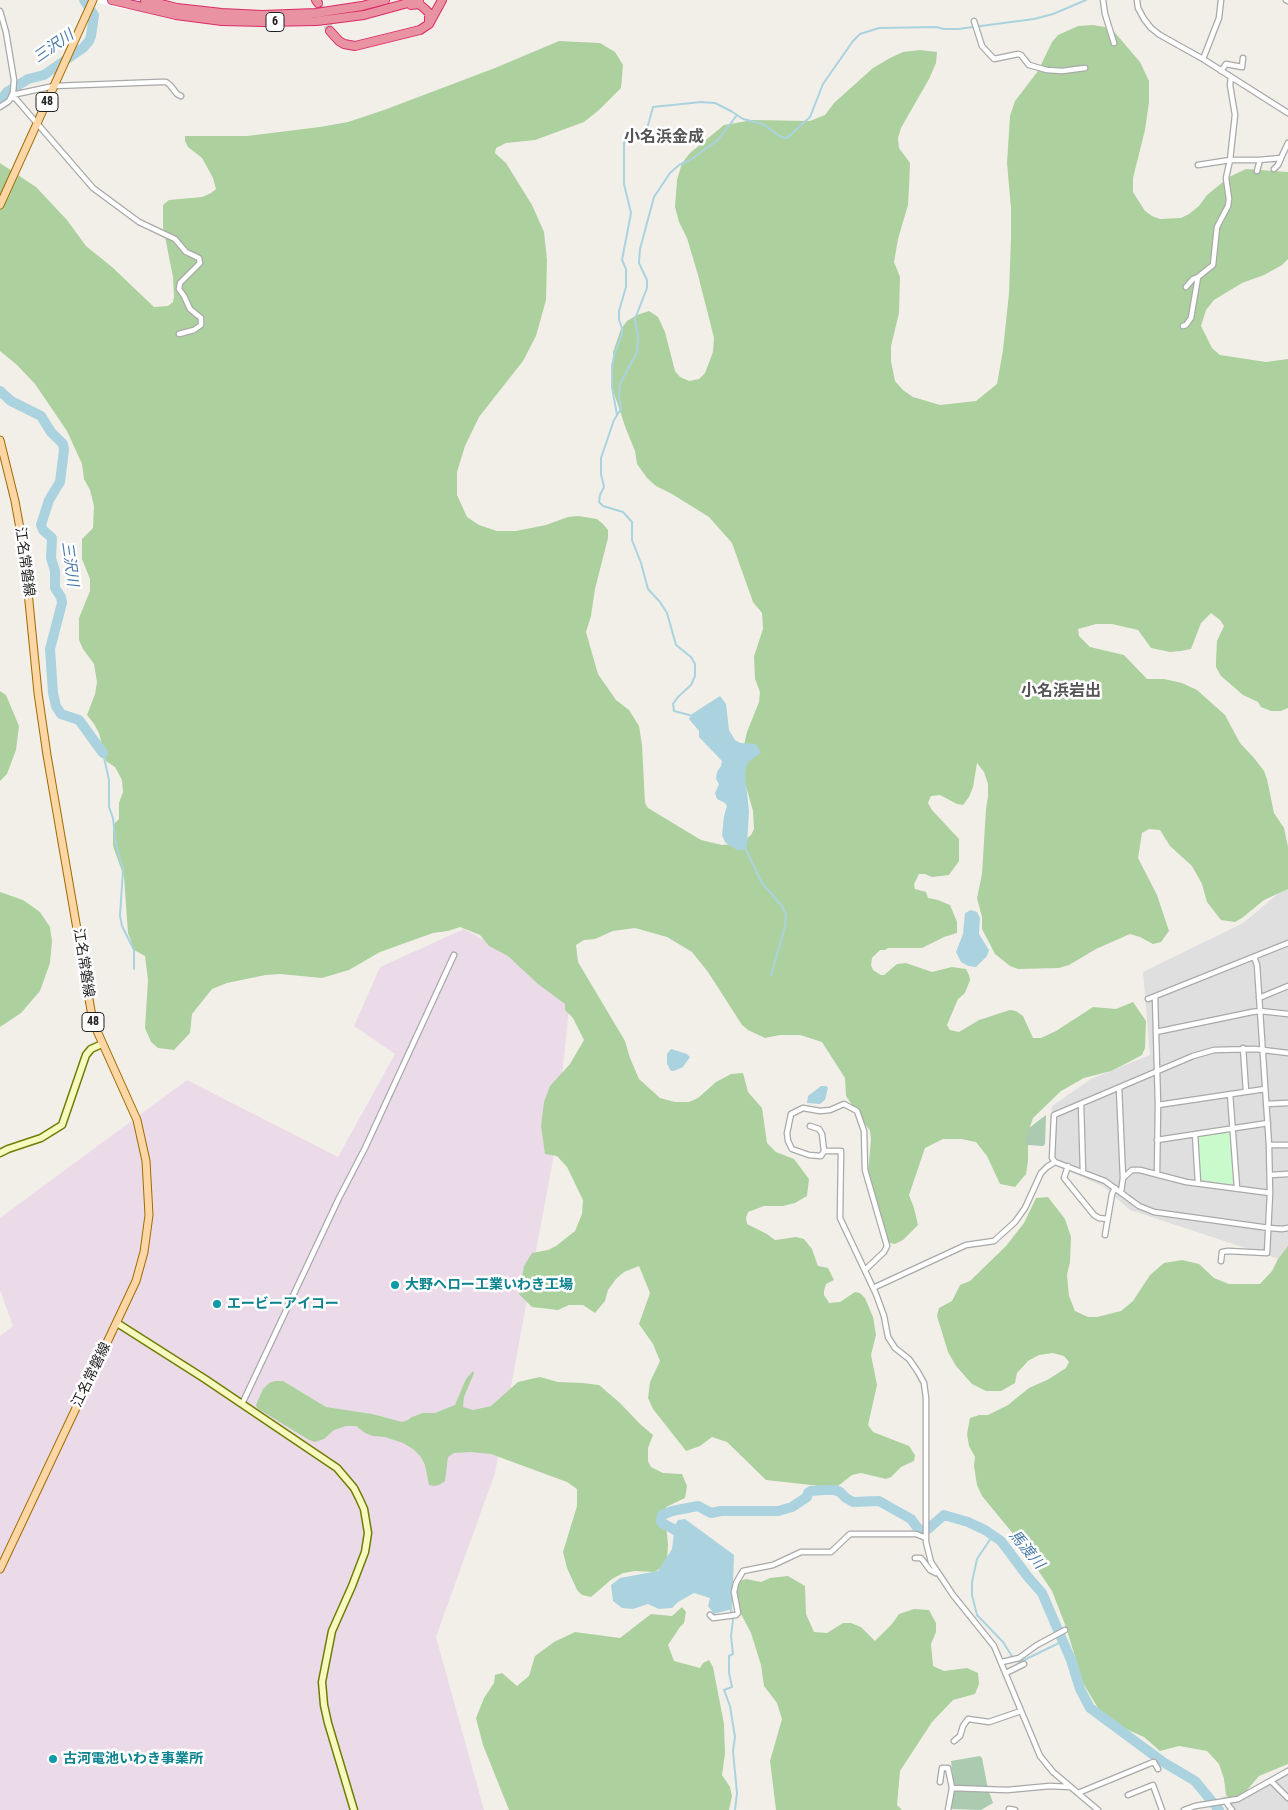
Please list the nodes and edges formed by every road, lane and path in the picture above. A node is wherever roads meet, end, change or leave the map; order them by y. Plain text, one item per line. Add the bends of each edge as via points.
1 (93, 0) edge
2 (112, 0) edge
3 (145, 0) edge
4 (385, 0) edge
5 (418, 0) edge
6 (442, 0) edge
7 (1104, 0) edge
8 (1137, 0) edge
9 (1221, 0) edge
10 (405, 5) junction
11 (0, 11) edge
12 (974, 21) dead end
13 (429, 24) junction
14 (330, 30) tunnel mouth
15 (1114, 43) dead end
16 (1243, 58) dead end
17 (1203, 59) junction
18 (1085, 68) dead end
19 (1221, 71) junction
20 (1231, 77) junction
21 (54, 86) junction
22 (12, 96) junction
23 (181, 96) dead end
24 (0, 107) edge
25 (1288, 113) edge
26 (37, 124) junction
27 (1288, 143) edge
28 (1281, 158) junction
29 (1230, 160) junction
30 (1260, 160) junction
31 (1198, 165) dead end
32 (1274, 169) dead end
33 (1256, 171) dead end
34 (0, 204) edge
35 (1198, 277) junction
36 (1186, 287) dead end
37 (1183, 326) dead end
38 (179, 334) dead end
39 (0, 440) edge
40 (1, 449) edge
41 (1288, 943) edge
42 (454, 955) dead end
43 (1254, 957) junction
44 (1288, 986) edge
45 (1155, 997) junction
46 (1259, 998) junction
47 (1148, 999) dead end
48 (1260, 1011) junction
49 (1288, 1014) edge
50 (1156, 1032) junction
51 (102, 1044) junction
52 (1242, 1048) junction
53 (1263, 1050) junction
54 (1288, 1053) edge
55 (1157, 1072) junction
56 (1119, 1088) junction
57 (1265, 1089) junction
58 (1246, 1091) junction
59 (1230, 1094) junction
60 (1288, 1103) edge
61 (1081, 1104) junction
62 (1266, 1104) junction
63 (1158, 1105) junction
64 (1268, 1123) junction
65 (810, 1126) dead end
66 (1232, 1128) junction
67 (1195, 1134) junction
68 (1157, 1140) junction
69 (1269, 1145) junction
70 (1288, 1145) edge
71 (824, 1151) junction
72 (0, 1153) edge
73 (1055, 1162) junction
74 (1068, 1166) junction
75 (1083, 1172) junction
76 (1156, 1174) junction
77 (1288, 1174) edge
78 (1270, 1175) junction
79 (1123, 1178) junction
80 (1198, 1183) junction
81 (1115, 1188) junction
82 (1237, 1188) junction
83 (1121, 1192) junction
84 (1270, 1193) junction
85 (1107, 1219) junction
86 (1269, 1228) junction
87 (1288, 1228) edge
88 (1104, 1235) dead end
89 (1221, 1261) dead end
90 (865, 1270) junction
91 (874, 1288) junction
92 (117, 1323) junction
93 (242, 1404) junction
94 (926, 1538) junction
95 (915, 1558) dead end
96 (0, 1569) edge
97 (936, 1572) junction
98 (710, 1615) dead end
99 (1065, 1630) dead end
100 (1002, 1662) junction
101 (1024, 1664) dead end
102 (1006, 1673) junction
103 (1021, 1710) junction
104 (954, 1741) dead end
105 (1158, 1769) dead end
106 (1288, 1771) edge
107 (1271, 1781) junction
108 (940, 1782) dead end
109 (1071, 1787) junction
110 (952, 1788) junction
111 (1078, 1793) junction
112 (1128, 1795) dead end
113 (1288, 1798) edge
114 (1226, 1802) junction
115 (1009, 1809) dead end
116 (1187, 1809) edge
117 (354, 1810) edge
118 (948, 1810) edge
119 (1015, 1810) edge
120 (1098, 1810) edge
121 (1162, 1810) edge
122 (1232, 1810) edge

1 - 21 main road, 48
2 - 10 highway, 6 via 176,15 264,22 317,21 364,15
3 - 4 highway, 6 via 177,8 262,15 316,13
5 - 10 highway, 6
6 - 13 highway
7 - 15 street
8 - 17 street via 1138,8 1151,28
9 - 17 street via 1219,18
10 - 13 highway via 419,4 426,9
11 - 22 street via 14,80
12 - 18 street via 982,46 994,60 1018,54 1029,65 1046,70
13 - 14 highway via 420,30 355,46 339,41
16 - 19 street via 1242,67 1226,64
17 - 19 street
19 - 20 street
20 - 25 street
20 - 29 street via 1234,115
21 - 22 street
21 - 23 street via 166,82
21 - 26 main road, 48
22 - 24 street
22 - 26 street
26 - 34 main road, 48
26 - 38 street via 93,188 139,222 175,239 186,252 198,258 200,263 180,283 179,289 201,322 198,328
27 - 28 street
28 - 30 street
28 - 32 street
29 - 30 street
29 - 31 street
29 - 35 street via 1226,178 1228,206 1217,227 1215,259 1211,268
30 - 33 street
35 - 36 street
35 - 37 street via 1190,318
39 - 40 main road, 江名常磐線 / 48
40 - 51 main road, 江名常磐線 / 48 via 24,551 48,762 93,1022
41 - 43 street
42 - 93 street
43 - 45 street
43 - 46 street
44 - 46 street
45 - 47 street
45 - 50 street
46 - 48 street
48 - 49 street
48 - 50 street
48 - 53 street
50 - 55 street
51 - 72 street via 86,1055 62,1125 41,1138
51 - 92 main road, 江名常磐線 / 48 via 137,1120 148,1184 149,1215 144,1252 136,1281
52 - 53 street
52 - 55 street via 1192,1056
52 - 58 street
53 - 54 street
53 - 57 street
55 - 56 street
55 - 63 street
56 - 61 street
56 - 79 street
57 - 58 street
57 - 62 street
58 - 59 street
59 - 63 street
59 - 66 street
60 - 62 street
61 - 73 street via 1054,1115 1052,1158
61 - 75 street
62 - 64 street
63 - 68 street
64 - 66 street
64 - 69 street
65 - 71 street via 822,1134
66 - 67 street
66 - 82 street
67 - 68 street
67 - 80 street
68 - 76 street
69 - 70 street
69 - 78 street
71 - 90 street via 841,1152 840,1218
71 - 90 street via 816,1157 792,1150 788,1141 791,1114 803,1108 820,1112 844,1104 857,1111 864,1131 865,1170 887,1246
73 - 74 street
73 - 91 street via 1041,1173 1015,1222 994,1241 966,1245
74 - 75 street
74 - 85 street via 1064,1178 1094,1215
75 - 81 street
76 - 79 street via 1132,1170
76 - 80 street
77 - 78 street
78 - 84 street
79 - 83 street
80 - 82 street
81 - 83 street
81 - 85 street
82 - 84 street
83 - 86 street via 1139,1206 1154,1212
84 - 86 street
85 - 88 street
86 - 87 street
86 - 89 street via 1266,1253 1222,1252
90 - 91 street
91 - 94 street via 888,1337 918,1372 925,1390
92 - 93 street
92 - 96 main road, 江名常磐線 / 48
93 - 117 street via 337,1468 354,1488 364,1509 368,1533 365,1552 332,1631 322,1682 328,1723
94 - 97 street via 927,1551
94 - 98 street via 916,1534 850,1534 832,1552 801,1552 773,1565 744,1571 734,1592 738,1613 713,1618
95 - 97 street via 921,1558 930,1570
97 - 100 street via 994,1646
99 - 100 street via 1019,1658
100 - 102 street
101 - 102 street
102 - 103 street
103 - 104 street via 989,1722 968,1719
103 - 109 street via 1040,1756
105 - 111 street via 1151,1762
106 - 107 street
107 - 113 street
107 - 114 street via 1247,1796
108 - 110 street via 942,1768 948,1768
109 - 110 street
109 - 111 street
110 - 118 street
111 - 120 street
112 - 121 street via 1153,1785
114 - 116 street
114 - 122 street
115 - 119 street

